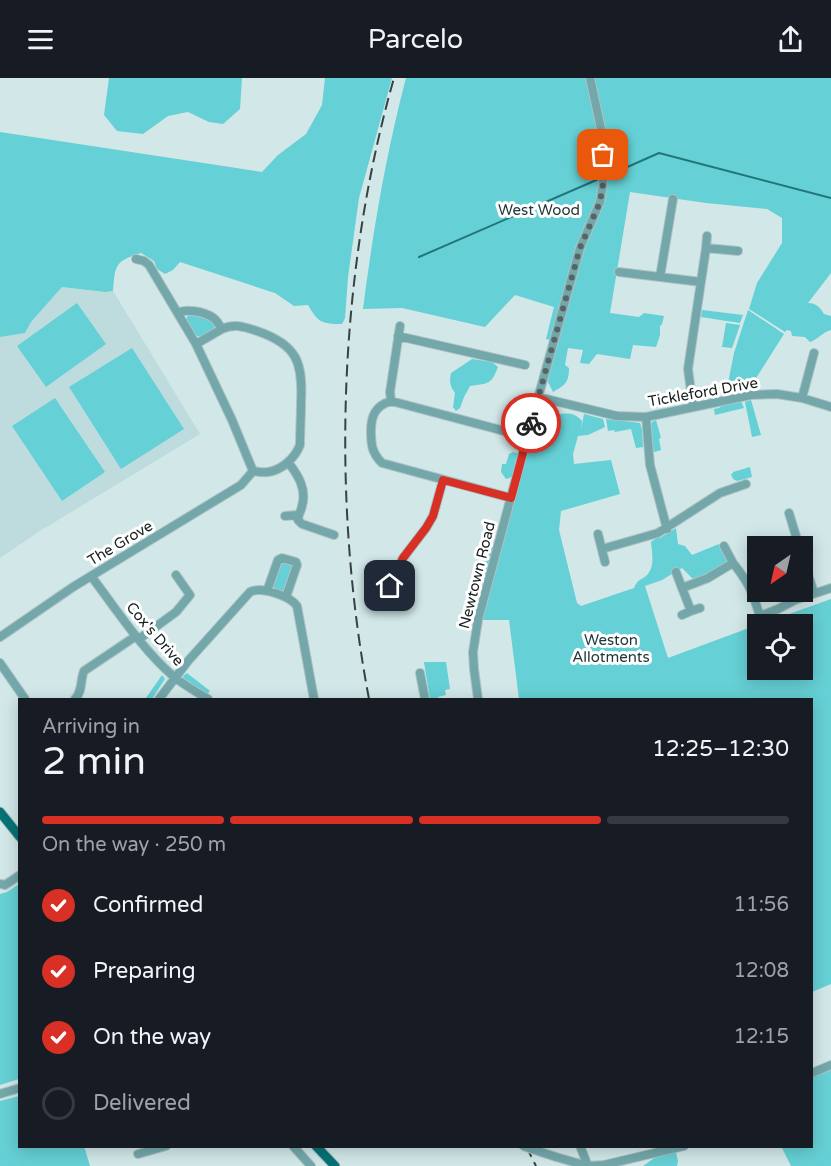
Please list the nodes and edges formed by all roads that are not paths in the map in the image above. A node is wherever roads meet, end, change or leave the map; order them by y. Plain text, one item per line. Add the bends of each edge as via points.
1 (590, 78) edge
2 (673, 199) dead end
3 (707, 236) dead end
4 (706, 248) junction
5 (738, 251) dead end
6 (136, 259) dead end
7 (619, 272) dead end
8 (660, 277) junction
9 (701, 282) junction
10 (178, 313) junction
11 (400, 326) dead end
12 (222, 329) junction
13 (398, 336) junction
14 (196, 344) junction
15 (814, 353) dead end
16 (525, 365) dead end
17 (538, 397) junction
18 (802, 398) junction
19 (391, 401) junction
20 (693, 406) junction
21 (831, 407) edge
22 (646, 417) junction
23 (527, 437) junction
24 (288, 462) junction
25 (253, 471) junction
26 (727, 478) dead end
27 (443, 480) junction
28 (746, 484) dead end
29 (730, 488) junction
30 (511, 498) junction
31 (789, 513) dead end
32 (298, 515) junction
33 (285, 516) dead end
34 (667, 529) junction
35 (598, 534) dead end
36 (334, 535) dead end
37 (796, 536) edge
38 (724, 546) dead end
39 (602, 549) junction
40 (605, 562) dead end
41 (733, 563) junction
42 (676, 572) dead end
43 (176, 575) dead end
44 (91, 576) junction
45 (382, 583) dead end
46 (682, 588) junction
47 (831, 588) edge
48 (813, 590) edge
49 (267, 591) junction
50 (814, 593) junction
51 (286, 597) junction
52 (700, 608) dead end
53 (691, 611) junction
54 (682, 615) dead end
55 (0, 638) edge
56 (138, 638) junction
57 (0, 663) edge
58 (420, 673) dead end
59 (175, 678) junction
60 (24, 698) edge
61 (76, 698) edge
62 (160, 698) edge
63 (206, 698) edge
64 (314, 698) edge
65 (425, 698) edge
66 (478, 698) edge
67 (0, 812) edge
68 (18, 834) edge
69 (18, 876) edge
70 (0, 885) edge
71 (831, 1065) edge
72 (813, 1073) edge
73 (18, 1089) edge
74 (0, 1094) edge
75 (159, 1148) edge
76 (295, 1148) edge
77 (318, 1148) edge
78 (529, 1148) edge
79 (581, 1148) edge
80 (676, 1148) edge
81 (138, 1154) dead end
82 (311, 1166) edge
83 (335, 1166) edge
84 (588, 1166) edge
85 (604, 1166) edge

1 - 17 street, Newtown Road via 603,138 603,184 600,202 580,248
2 - 8 street
3 - 4 street
4 - 5 street
4 - 9 street
6 - 10 street via 149,265
7 - 8 street
8 - 9 street
9 - 20 street via 688,369
10 - 12 street via 187,310 211,316
10 - 14 street
11 - 13 street
12 - 14 street
12 - 24 street via 235,325 269,335 296,358 302,373 300,445
13 - 16 street
13 - 19 street
14 - 25 street
15 - 18 street
17 - 22 street, Tickleford Drive via 617,416
17 - 23 street, Newtown Road
18 - 20 street, Tickleford Drive via 751,395
18 - 21 street, Tickleford Drive
19 - 23 street
19 - 27 street via 378,407 371,419 376,457 382,463
20 - 22 street, Tickleford Drive
22 - 34 street via 650,465
23 - 30 street, Newtown Road
24 - 25 street via 271,472
24 - 32 street via 303,490
25 - 44 street, The Grove via 241,485
26 - 29 street
27 - 30 street
27 - 45 street via 429,523 403,558 390,586
28 - 29 street
29 - 34 street
30 - 66 street, Newtown Road via 476,632 473,652
31 - 37 street
32 - 33 street
32 - 36 street via 302,524
34 - 39 street
35 - 39 street
38 - 41 street
39 - 40 street
41 - 46 street
41 - 50 street via 747,582 760,616
42 - 46 street
43 - 56 street via 190,595 176,612
44 - 55 street, The Grove
44 - 56 street, Cox's Drive
46 - 53 street
47 - 50 street
48 - 50 street
49 - 51 street
49 - 51 street via 278,560 296,562
49 - 59 street via 250,592
51 - 64 street via 297,606
52 - 53 street
53 - 54 street
56 - 59 street, Cox's Drive
56 - 61 street via 84,671
57 - 60 street
58 - 65 street
59 - 62 street
59 - 63 street, Cox's Drive
67 - 68 main road
69 - 70 street
71 - 72 street
73 - 74 street
75 - 81 street
76 - 82 street
77 - 83 main road
78 - 84 street, bridge
79 - 84 street
80 - 85 street
84 - 85 street

